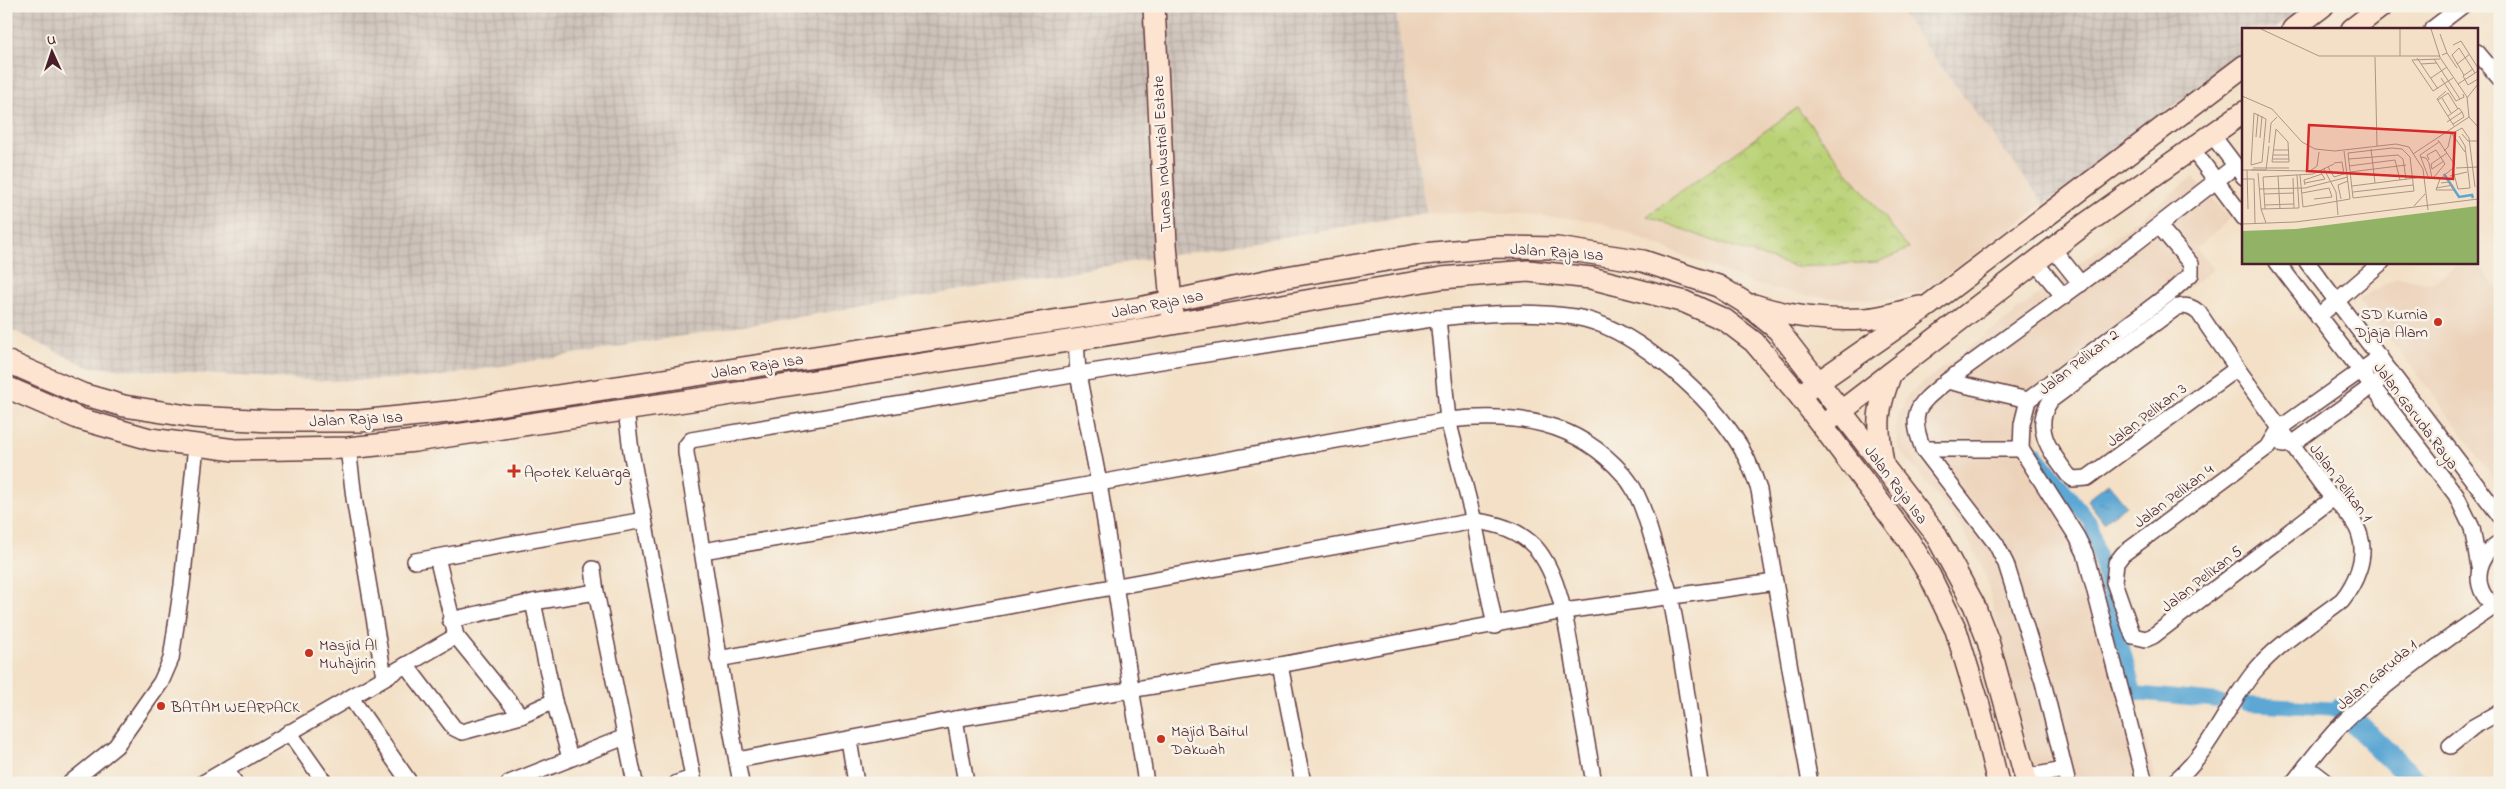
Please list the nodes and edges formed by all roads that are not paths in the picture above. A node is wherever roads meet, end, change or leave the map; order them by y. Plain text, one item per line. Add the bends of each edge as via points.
1 (1154, 6) edge
2 (2323, 6) edge
3 (2382, 6) edge
4 (2462, 6) edge
5 (2453, 23) edge
6 (2294, 28) edge
7 (2353, 28) edge
8 (2436, 28) edge
9 (2478, 53) edge
10 (2242, 68) edge
11 (2500, 79) edge
12 (2242, 114) edge
13 (2213, 136) junction
14 (2193, 150) junction
15 (2240, 171) edge
16 (2215, 180) junction
17 (2242, 215) edge
18 (2159, 226) junction
19 (2053, 249) junction
20 (2035, 262) junction
21 (2278, 264) edge
22 (2308, 264) edge
23 (2380, 264) edge
24 (2081, 284) junction
25 (2064, 298) junction
26 (1170, 302) junction
27 (1744, 302) junction
28 (2336, 302) junction
29 (1929, 305) junction
30 (2200, 313) joint
31 (2318, 317) junction
32 (1438, 318) junction
33 (1173, 323) junction
34 (1076, 339) junction
35 (2380, 357) junction
36 (6, 362) edge
37 (2236, 369) junction
38 (2362, 371) junction
39 (2391, 372) junction
40 (1891, 373) junction
41 (1078, 374) junction
42 (45, 379) junction
43 (1947, 381) junction
44 (1818, 382) junction
45 (2372, 384) junction
46 (6, 387) edge
47 (1799, 395) junction
48 (34, 400) junction
49 (2028, 400) junction
50 (626, 410) junction
51 (1842, 411) junction
52 (1448, 420) junction
53 (1821, 426) junction
54 (2280, 428) junction
55 (2292, 444) junction
56 (196, 445) junction
57 (2269, 446) junction
58 (348, 448) junction
59 (1923, 449) junction
60 (2021, 449) junction
61 (1883, 465) junction
62 (2073, 479) joint
63 (1099, 483) junction
64 (2332, 499) junction
65 (2500, 516) edge
66 (644, 520) junction
67 (1474, 521) junction
68 (2500, 542) edge
69 (703, 551) junction
70 (438, 557) junction
71 (415, 561) dead end
72 (2479, 568) junction
73 (593, 569) dead end
74 (1775, 582) junction
75 (2114, 582) joint
76 (1114, 586) junction
77 (596, 592) junction
78 (1670, 595) junction
79 (534, 602) junction
80 (2497, 607) edge
81 (1564, 611) junction
82 (450, 620) junction
83 (1496, 626) junction
84 (456, 636) junction
85 (718, 659) junction
86 (406, 665) junction
87 (1280, 665) junction
88 (384, 677) junction
89 (1131, 689) junction
90 (350, 698) junction
91 (554, 701) junction
92 (2500, 712) edge
93 (521, 716) junction
94 (955, 719) junction
95 (289, 732) junction
96 (626, 737) junction
97 (849, 740) junction
98 (2450, 746) dead end
99 (570, 758) junction
100 (737, 760) junction
101 (2306, 766) junction
102 (226, 769) junction
103 (2066, 776) edge
104 (694, 780) edge
105 (2026, 780) edge
106 (2176, 780) dead end
107 (1995, 782) edge
108 (70, 783) edge
109 (203, 783) edge
110 (235, 783) edge
111 (325, 783) edge
112 (410, 783) edge
113 (509, 783) edge
114 (635, 783) edge
115 (677, 783) edge
116 (741, 783) edge
117 (856, 783) edge
118 (966, 783) edge
119 (1146, 783) edge
120 (1303, 783) edge
121 (1594, 783) edge
122 (1700, 783) edge
123 (1810, 783) edge
124 (2145, 783) edge
125 (2293, 783) edge
126 (2328, 783) edge

1 - 26 main road, Tunas Industrial Estate
2 - 6 main road
3 - 7 main road
4 - 5 street
5 - 8 street
9 - 11 street
10 - 29 main road
12 - 13 main road
13 - 14 main road
13 - 15 street
14 - 16 street
14 - 19 main road
15 - 16 street
16 - 17 street
16 - 18 street
18 - 24 street
18 - 49 street via 2191,264 2191,274
19 - 20 main road
19 - 24 street
20 - 25 street
20 - 40 main road
21 - 31 street, Jalan Garuda Raya
22 - 28 street
23 - 28 street
24 - 25 street
25 - 43 street
26 - 27 main road, Jalan Raja Isa via 1308,273 1423,254 1496,247 1557,248 1642,260 1718,286
26 - 33 main road, Tunas Industrial Estate
26 - 42 main road, Jalan Raja Isa via 458,411 360,421 270,421 194,416 124,406
27 - 29 main road via 1777,313 1865,319
27 - 44 main road, Jalan Raja Isa via 1778,330
28 - 31 street
28 - 35 street
29 - 44 main road
30 - 37 street, Jalan Pelikan 1
30 - 62 street, Jalan Pelikan 2 via 2187,306 2177,308 2051,400 2043,416 2045,442
31 - 38 street, Jalan Garuda Raya
32 - 41 street
32 - 52 street
32 - 74 street via 1480,314 1575,317 1603,324 1641,346 1679,375 1733,434 1754,473 1760,490
33 - 34 main road, Jalan Raja Isa
33 - 47 main road, Jalan Raja Isa via 1440,278 1491,272 1558,273 1640,289 1685,302 1725,320 1754,342
34 - 41 street
34 - 50 main road, Jalan Raja Isa
35 - 38 street
35 - 39 street
36 - 42 main road, Jalan Raja Isa
37 - 54 street, Jalan Pelikan 1
37 - 62 street, Jalan Pelikan 3 via 2092,476
38 - 45 street, Jalan Garuda Raya
38 - 54 street
39 - 45 street
39 - 65 street
40 - 51 main road
40 - 61 main road via 1879,405 1878,435
41 - 63 street
41 - 69 street via 691,440 686,446 686,453
42 - 48 main road
43 - 49 street
43 - 59 street via 1922,401 1917,411 1916,432
44 - 47 main road
44 - 51 main road, Jalan Raja Isa
45 - 55 street
45 - 72 street, Jalan Garuda Raya via 2456,495 2472,528
46 - 48 main road, Jalan Raja Isa
47 - 53 main road, Jalan Raja Isa
48 - 56 main road, Jalan Raja Isa via 117,431
49 - 60 street via 2022,424
50 - 58 main road, Jalan Raja Isa
50 - 66 street
51 - 53 main road
51 - 61 main road, Jalan Raja Isa
52 - 63 street
52 - 67 street
52 - 78 street via 1488,416 1547,424 1580,439 1606,457 1625,476 1641,501
53 - 107 main road, Jalan Raja Isa via 1909,541 1930,576 1956,630 1979,705
54 - 55 street, Jalan Pelikan 1
54 - 57 street
55 - 57 street
55 - 64 street, Jalan Pelikan 1
56 - 58 main road, Jalan Raja Isa via 235,450
56 - 108 street via 182,585 170,659 161,682 116,746
57 - 75 street, Jalan Pelikan 4 via 2123,554 2116,564
58 - 88 street
59 - 60 street
59 - 103 street via 1996,544 2006,564 2043,682
60 - 124 street via 2085,553
61 - 105 main road, Jalan Raja Isa via 1935,533 1974,605 1988,641
63 - 69 street
63 - 76 street
64 - 75 street, Jalan Pelikan 5 via 2146,639 2133,636
64 - 106 street, Jalan Pelikan 1 via 2354,523 2360,536 2360,561 2352,588 2342,600 2262,662 2196,760
66 - 70 street
66 - 104 street
67 - 76 street
67 - 81 street via 1505,528 1522,536 1535,548 1550,573
67 - 83 street
68 - 72 street via 2490,549
69 - 85 street
70 - 71 street
70 - 82 street
72 - 80 street via 2481,589 2486,599
73 - 77 street
74 - 78 street
74 - 123 street
76 - 85 street
76 - 89 street
77 - 79 street
77 - 96 street
78 - 81 street
78 - 122 street
79 - 82 street
79 - 91 street
80 - 101 street, Jalan Garuda 1 via 2445,639 2358,708
81 - 83 street
81 - 121 street
82 - 84 street
83 - 87 street
84 - 86 street
84 - 93 street
85 - 100 street
86 - 88 street
86 - 93 street via 459,731 471,731
87 - 89 street
87 - 120 street
88 - 90 street
89 - 94 street
89 - 119 street
90 - 95 street
90 - 112 street
91 - 93 street
91 - 99 street
92 - 98 street via 2473,727
94 - 97 street
94 - 118 street
95 - 102 street
95 - 111 street
96 - 99 street
96 - 114 street
97 - 100 street
97 - 117 street
99 - 113 street
100 - 116 street
101 - 125 street, Jalan Garuda 1
101 - 126 street
102 - 109 street
102 - 110 street
103 - 105 street
104 - 115 street

